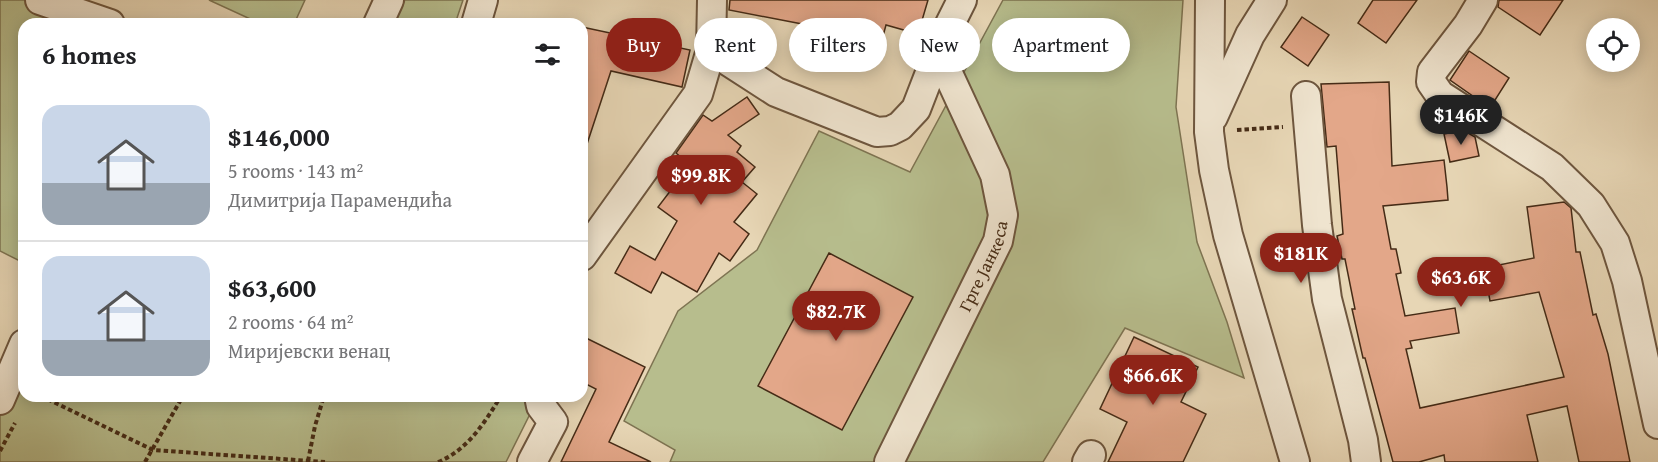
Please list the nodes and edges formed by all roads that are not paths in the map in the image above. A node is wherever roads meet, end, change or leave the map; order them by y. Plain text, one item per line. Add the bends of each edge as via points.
1 (40, 0) edge
2 (389, 0) edge
3 (483, 0) edge
4 (712, 0) edge
5 (962, 0) edge
6 (1210, 0) edge
7 (1272, 0) edge
8 (1483, 0) edge
9 (90, 18) edge
10 (381, 18) edge
11 (478, 18) edge
12 (712, 18) edge
13 (952, 18) edge
14 (704, 72) edge
15 (745, 72) edge
16 (930, 72) edge
17 (947, 72) edge
18 (1306, 96) dead end
19 (1209, 128) junction
20 (588, 248) edge
21 (18, 358) edge
22 (0, 400) edge
23 (540, 402) edge
24 (1658, 424) edge
25 (532, 462) edge
26 (890, 462) edge
27 (1295, 462) edge
28 (1366, 462) edge

1 - 9 street
2 - 10 street
3 - 11 street
4 - 12 street
5 - 13 street
6 - 19 street
7 - 19 street via 1250,35
8 - 24 street via 1432,72 1431,82 1440,95 1552,167 1591,205 1616,243
14 - 20 street via 698,94
15 - 16 street via 776,92 877,132 900,126 916,109
17 - 26 street, Грге Јанкеса via 995,175 1003,214 998,242
18 - 28 street via 1326,299
19 - 27 street via 1228,235
21 - 22 street
23 - 25 street via 553,422

